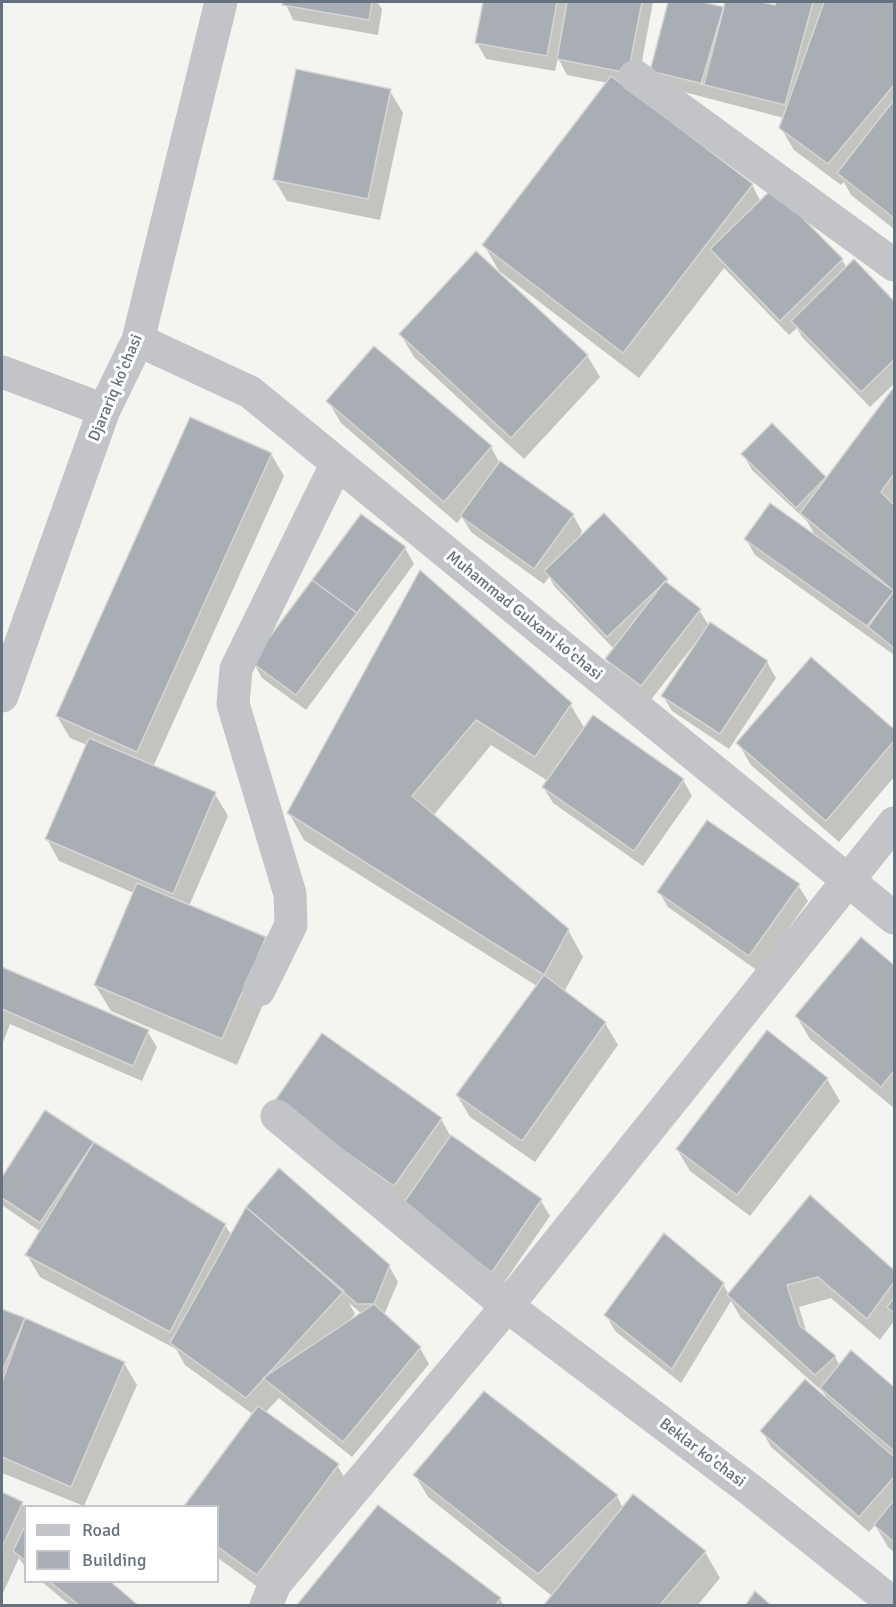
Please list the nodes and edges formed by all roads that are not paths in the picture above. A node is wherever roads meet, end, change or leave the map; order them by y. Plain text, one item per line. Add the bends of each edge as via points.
1 (221, 2) edge
2 (635, 76) dead end
3 (894, 265) edge
4 (138, 340) junction
5 (2, 372) edge
6 (104, 410) junction
7 (337, 463) junction
8 (2, 696) edge
9 (894, 823) edge
10 (848, 880) junction
11 (894, 918) edge
12 (259, 990) dead end
13 (278, 1116) dead end
14 (507, 1306) junction
15 (894, 1604) edge
16 (266, 1605) edge

1 - 4 street, Djarariq ko'chasi
2 - 3 street
4 - 6 street, Djarariq ko'chasi
4 - 7 street, Muhammad Gulxani ko'chasi via 250,392
5 - 6 street
6 - 8 street, Djarariq ko'chasi
7 - 10 street, Muhammad Gulxani ko'chasi
7 - 12 street via 236,669 233,704 290,894 291,925
9 - 10 street
10 - 11 street, Muhammad Gulxani ko'chasi
10 - 14 street
13 - 14 street, Beklar ko'chasi
14 - 15 street, Beklar ko'chasi
14 - 16 street via 275,1584

